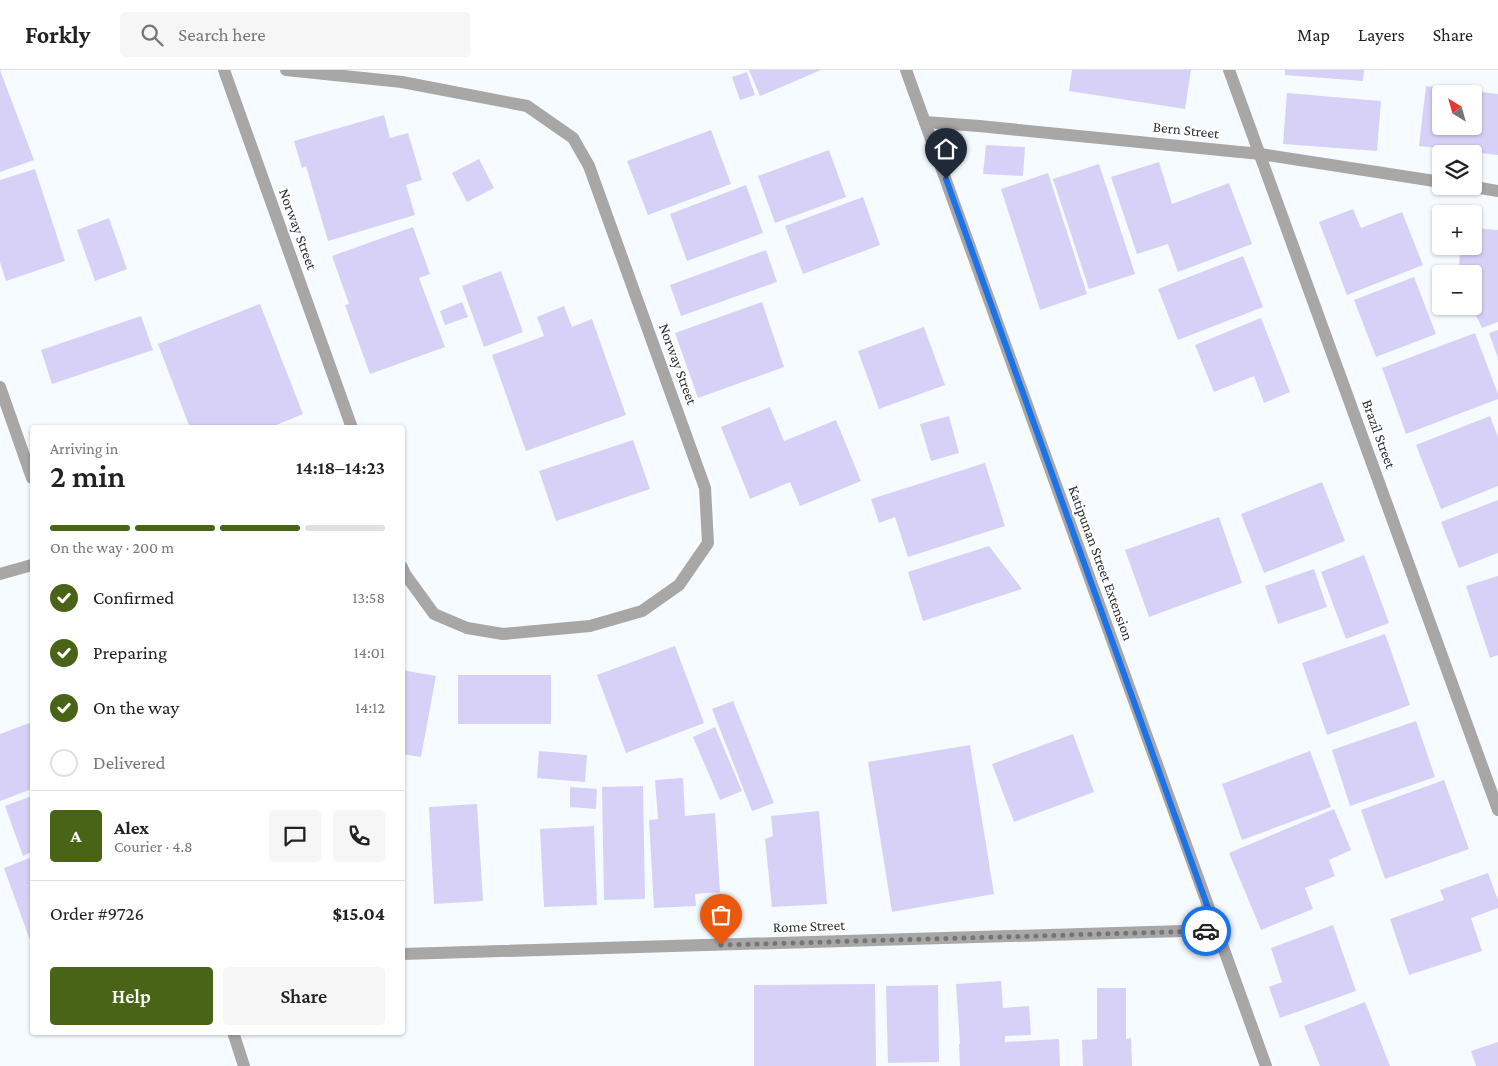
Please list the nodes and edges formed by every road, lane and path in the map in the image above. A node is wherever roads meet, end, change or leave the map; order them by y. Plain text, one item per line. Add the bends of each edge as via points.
1 (224, 70) edge
2 (286, 70) edge
3 (906, 70) edge
4 (1229, 70) edge
5 (925, 122) junction
6 (1260, 154) junction
7 (1432, 181) edge
8 (1482, 188) edge
9 (1498, 191) edge
10 (0, 387) edge
11 (351, 425) edge
12 (30, 472) edge
13 (30, 566) edge
14 (0, 574) edge
15 (405, 574) edge
16 (1498, 810) edge
17 (1216, 930) junction
18 (405, 954) edge
19 (233, 1035) edge
20 (244, 1066) edge
21 (1266, 1066) edge

1 - 11 street, Norway Street
2 - 15 street, Norway Street via 402,82 528,106 573,138 589,166 705,488 708,543 679,585 642,611 590,626 503,634 467,628 434,614
3 - 5 street, Katipunan Street Extension
4 - 6 street, Brazil Street
5 - 6 street, Bern Street
5 - 17 street, Katipunan Street Extension
6 - 7 street, Bern Street
6 - 16 street, Brazil Street
8 - 9 street
10 - 12 street
13 - 14 street
17 - 18 street, Rome Street
17 - 21 street, Katipunan Street Extension
19 - 20 street

